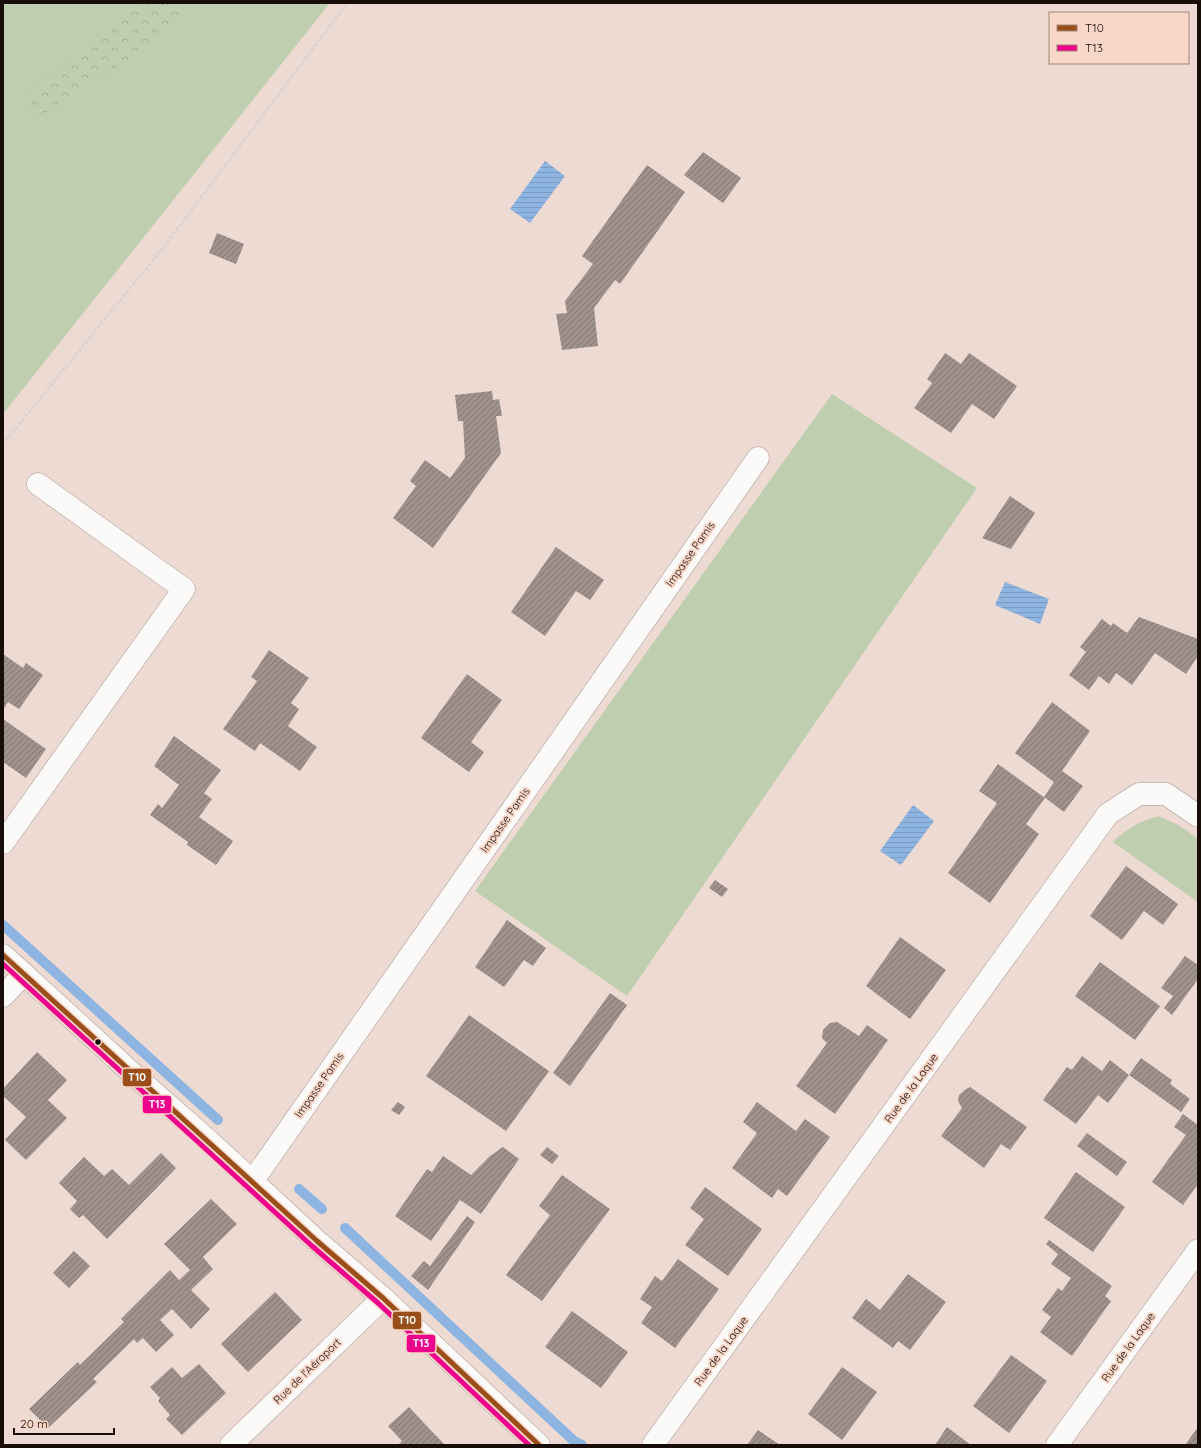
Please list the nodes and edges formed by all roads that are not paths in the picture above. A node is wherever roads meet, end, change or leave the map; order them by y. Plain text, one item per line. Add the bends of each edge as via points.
1 (758, 458) dead end
2 (38, 484) dead end
3 (1198, 816) edge
4 (3, 843) edge
5 (3, 955) edge
6 (24, 974) junction
7 (3, 996) edge
8 (252, 1182) junction
9 (1198, 1250) edge
10 (383, 1298) junction
11 (231, 1445) edge
12 (539, 1445) edge
13 (653, 1445) edge
14 (1057, 1445) edge

1 - 8 street, Impasse Pamis
2 - 4 street via 184,589
3 - 13 street, Rue de la Laque via 1166,794 1139,794 1108,814
5 - 6 street
6 - 7 street
6 - 8 street
8 - 10 street
9 - 14 street, Rue de la Laque
10 - 11 street, Rue de l'Aéroport
10 - 12 street

